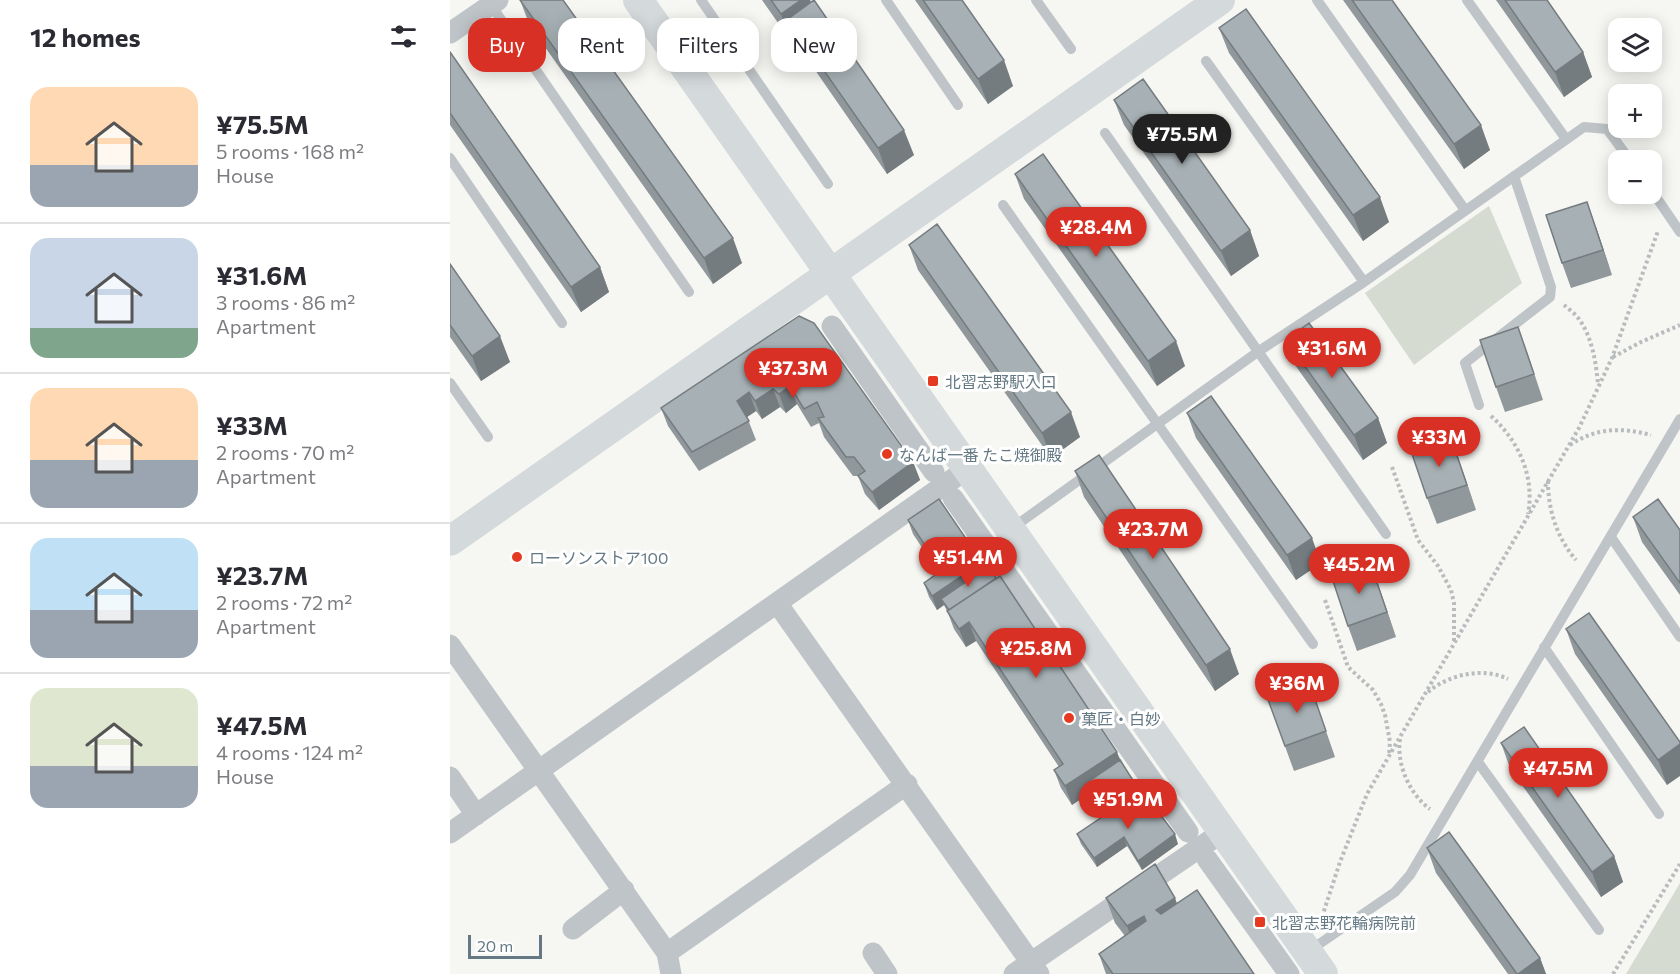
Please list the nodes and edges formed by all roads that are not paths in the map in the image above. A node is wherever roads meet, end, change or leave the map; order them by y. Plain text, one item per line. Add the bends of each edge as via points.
1 (638, 0) edge
2 (701, 0) edge
3 (886, 0) edge
4 (1036, 0) edge
5 (1220, 0) edge
6 (1317, 0) edge
7 (1467, 0) edge
8 (495, 2) edge
9 (450, 33) edge
10 (1071, 49) dead end
11 (1206, 61) dead end
12 (958, 105) dead end
13 (1105, 134) dead end
14 (1566, 139) junction
15 (1623, 150) edge
16 (450, 158) edge
17 (1514, 176) junction
18 (828, 184) dead end
19 (1661, 204) edge
20 (1003, 205) dead end
21 (1465, 210) junction
22 (1680, 232) edge
23 (831, 274) junction
24 (1364, 282) junction
25 (689, 292) dead end
26 (562, 323) dead end
27 (832, 326) dead end
28 (1259, 351) junction
29 (450, 383) edge
30 (1479, 405) dead end
31 (1159, 424) junction
32 (1678, 426) edge
33 (488, 438) dead end
34 (967, 469) junction
35 (934, 472) dead end
36 (953, 498) dead end
37 (1011, 529) junction
38 (1386, 534) dead end
39 (1611, 537) junction
40 (450, 541) edge
41 (777, 603) junction
42 (1680, 637) edge
43 (1312, 644) dead end
44 (450, 645) edge
45 (1544, 647) junction
46 (1478, 762) junction
47 (538, 770) junction
48 (450, 777) edge
49 (907, 784) junction
50 (1659, 814) dead end
51 (476, 815) junction
52 (1224, 831) junction
53 (1188, 832) dead end
54 (450, 833) edge
55 (1207, 859) dead end
56 (624, 890) junction
57 (573, 929) dead end
58 (1599, 930) dead end
59 (667, 952) junction
60 (873, 953) dead end
61 (1306, 967) edge
62 (1028, 970) edge
63 (671, 974) edge
64 (887, 974) edge

1 - 23 street
2 - 18 lane
3 - 12 lane
4 - 10 lane
5 - 23 street
6 - 21 lane
7 - 14 lane
8 - 9 street
8 - 25 lane
11 - 24 lane
13 - 28 lane
14 - 15 lane via 1584,127 1608,129
14 - 17 lane
16 - 26 lane
17 - 21 lane
17 - 30 lane via 1551,287 1550,297 1464,363
19 - 22 lane
20 - 31 lane
21 - 24 lane
23 - 34 street
23 - 40 street
24 - 28 lane
27 - 35 street
28 - 31 lane
28 - 38 lane
29 - 33 lane
31 - 37 lane
31 - 43 lane
32 - 39 lane
34 - 37 street
34 - 41 street
36 - 53 street
37 - 52 street
39 - 42 lane
39 - 45 lane
41 - 47 street
41 - 49 street
44 - 47 street
45 - 46 lane
45 - 50 lane
46 - 58 lane
46 - 61 lane via 1410,875
47 - 51 street
47 - 56 street
48 - 51 street
49 - 59 street
49 - 62 street
51 - 54 street
52 - 61 street
52 - 62 street
55 - 61 street
56 - 57 street
56 - 59 street
59 - 63 street
60 - 64 street

